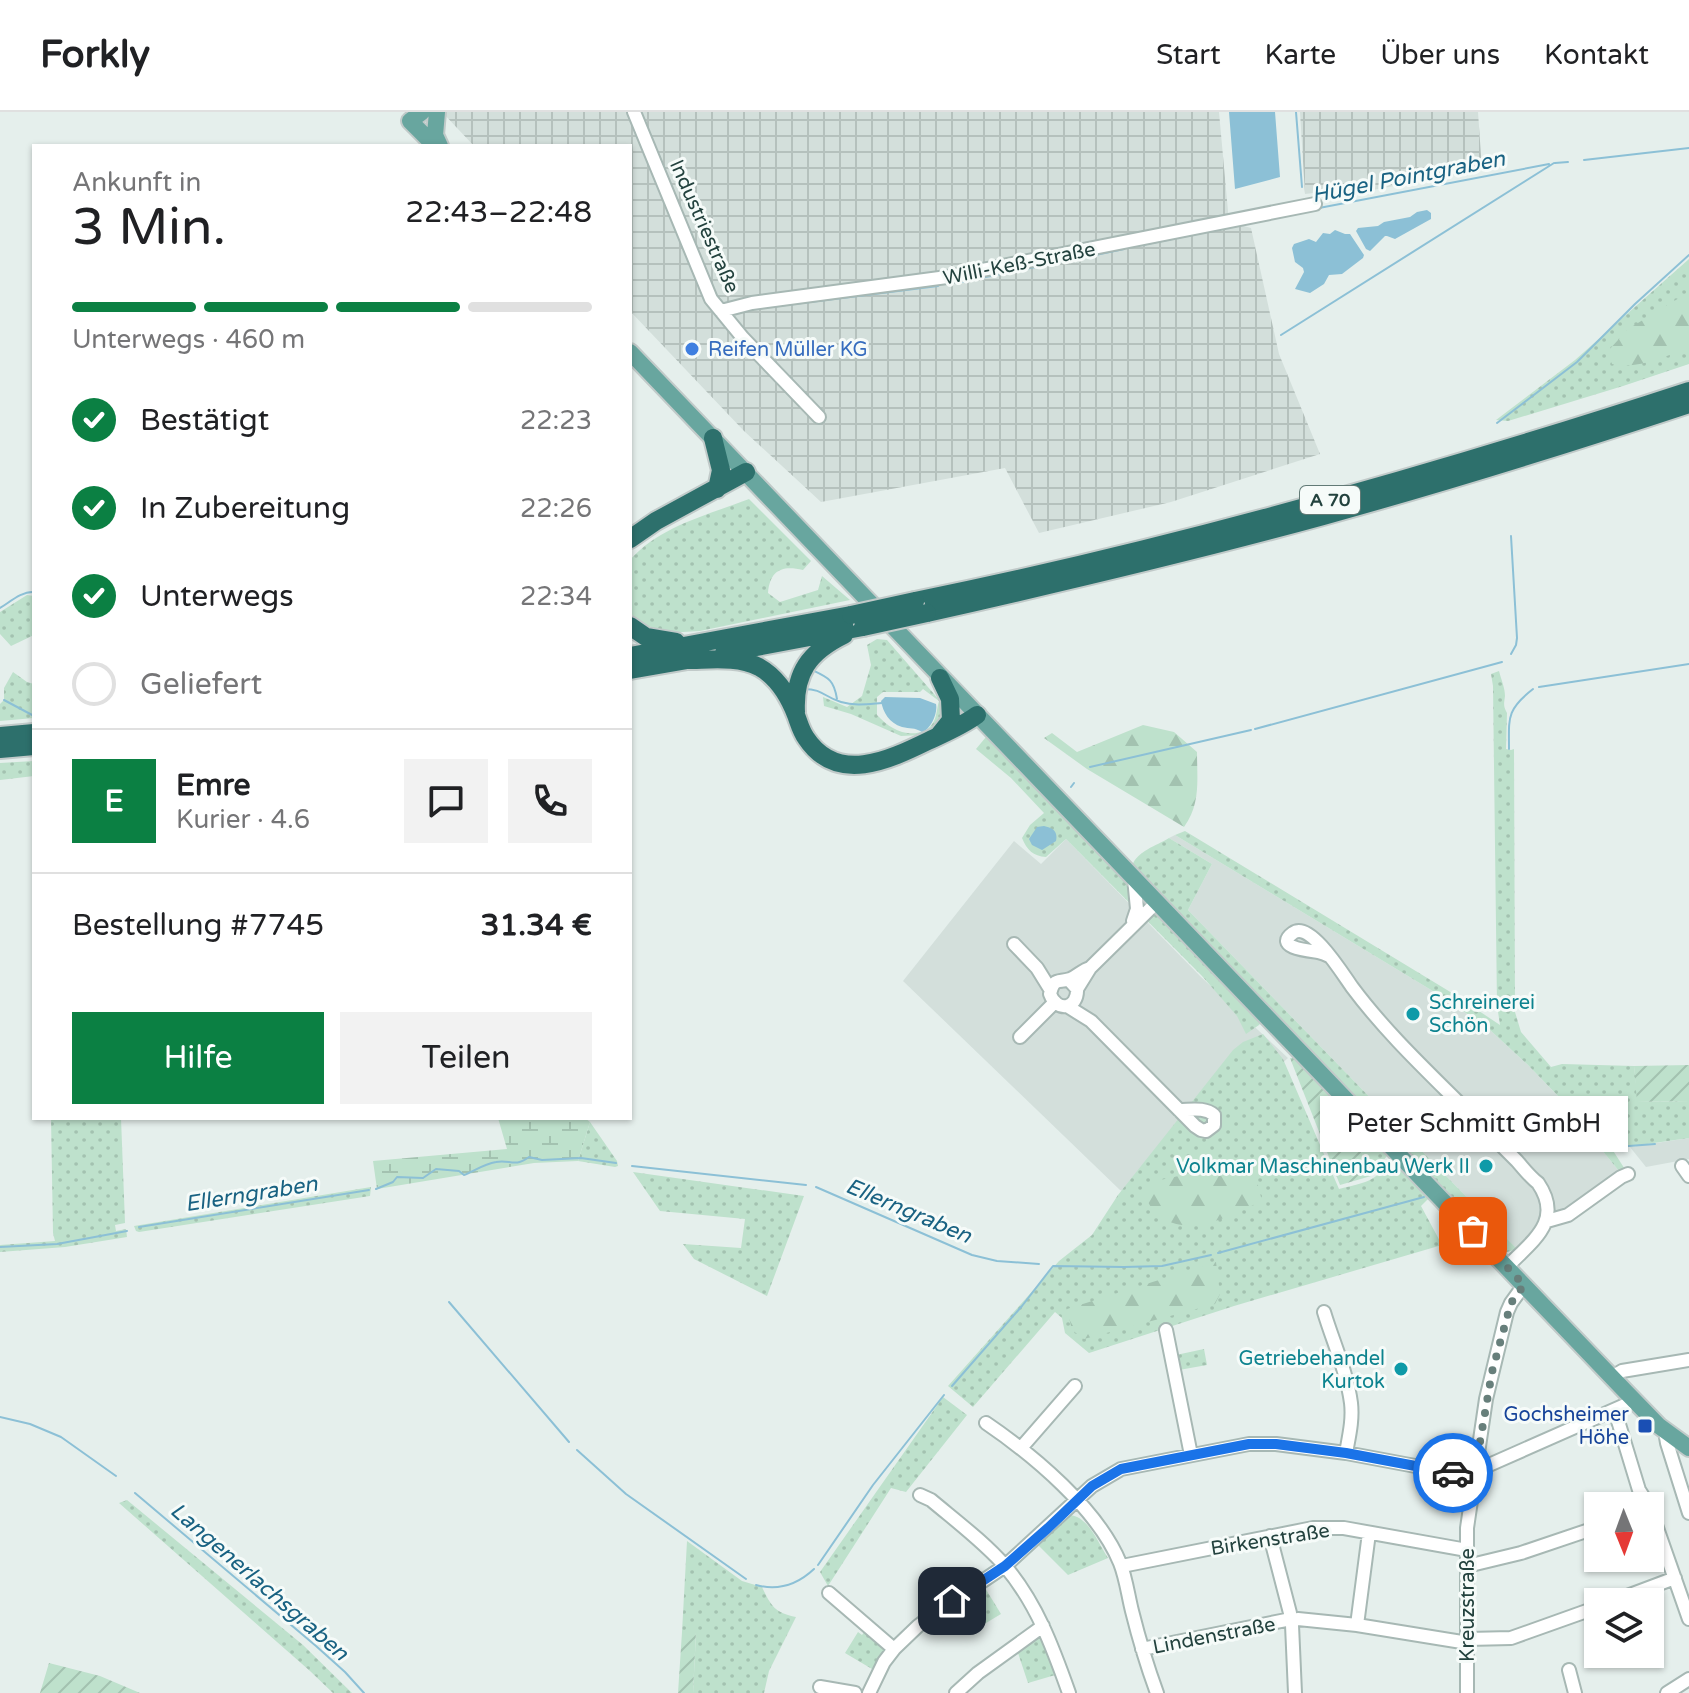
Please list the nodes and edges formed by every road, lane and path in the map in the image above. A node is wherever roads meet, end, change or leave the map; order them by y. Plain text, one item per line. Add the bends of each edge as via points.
1 (437, 112) edge
2 (634, 112) edge
3 (411, 115) edge
4 (436, 144) edge
5 (437, 144) edge
6 (1315, 204) dead end
7 (721, 311) junction
8 (632, 354) edge
9 (1689, 391) edge
10 (1689, 404) edge
11 (819, 417) dead end
12 (713, 438) junction
13 (746, 472) junction
14 (717, 489) junction
15 (632, 538) edge
16 (921, 607) junction
17 (857, 621) junction
18 (632, 627) edge
19 (699, 644) junction
20 (632, 656) edge
21 (686, 660) junction
22 (632, 670) edge
23 (940, 678) junction
24 (796, 715) junction
25 (977, 715) junction
26 (32, 733) edge
27 (0, 736) edge
28 (938, 737) junction
29 (32, 746) edge
30 (0, 749) edge
31 (1134, 878) junction
32 (1157, 902) junction
33 (1132, 925) junction
34 (1014, 944) dead end
35 (1329, 956) dead end
36 (1065, 992) junction
37 (1020, 1037) dead end
38 (1179, 1110) dead end
39 (1628, 1174) dead end
40 (1547, 1221) junction
41 (1507, 1267) junction
42 (1524, 1285) junction
43 (1324, 1312) dead end
44 (1166, 1330) dead end
45 (1689, 1360) edge
46 (1612, 1377) junction
47 (1075, 1386) dead end
48 (1634, 1401) junction
49 (1615, 1411) junction
50 (986, 1423) dead end
51 (1665, 1431) junction
52 (1021, 1448) junction
53 (1689, 1448) edge
54 (1346, 1453) junction
55 (1191, 1455) junction
56 (1474, 1472) junction
57 (1640, 1492) edge
58 (920, 1495) dead end
59 (1078, 1501) junction
60 (1689, 1513) edge
61 (1584, 1532) edge
62 (1369, 1533) junction
63 (1270, 1536) junction
64 (1664, 1547) edge
65 (1467, 1550) junction
66 (1005, 1566) junction
67 (1122, 1566) junction
68 (1467, 1566) junction
69 (1675, 1578) junction
70 (1648, 1588) edge
71 (829, 1593) dead end
72 (1584, 1612) edge
73 (1689, 1619) edge
74 (1291, 1620) junction
75 (1357, 1625) junction
76 (1043, 1626) junction
77 (1468, 1641) junction
78 (894, 1649) junction
79 (1142, 1649) junction
80 (1569, 1670) dead end
81 (1689, 1679) edge
82 (820, 1687) dead end
83 (855, 1693) edge
84 (869, 1693) edge
85 (956, 1693) edge
86 (1069, 1693) edge
87 (1157, 1693) edge
88 (1295, 1693) edge
89 (1467, 1693) edge
90 (1575, 1693) edge
91 (1667, 1693) edge

1 - 5 main road
2 - 7 street, Industriestraße via 711,299
3 - 4 main road
6 - 7 street, Willi-Keß-Straße via 947,277
7 - 11 street, Industriestraße
8 - 12 main road
9 - 16 highway, A 70 via 1319,503
10 - 16 highway, A 70 via 1324,516 1109,572
12 - 13 main road
12 - 14 highway via 721,470
13 - 14 highway
13 - 23 main road
14 - 15 highway
16 - 17 highway, A 70, bridge
17 - 19 highway, A 70
17 - 21 highway, A 70
17 - 24 highway via 805,666 796,685
18 - 19 highway via 658,640
19 - 20 highway, A 70
21 - 22 highway, A 70
21 - 24 highway via 757,666 776,680
23 - 25 main road
23 - 28 highway via 950,699 951,720
24 - 28 highway via 813,747 848,765 876,763
25 - 28 highway
25 - 31 main road
26 - 27 highway
29 - 30 highway
31 - 32 main road
31 - 33 street via 1137,909
32 - 33 street
32 - 41 main road
33 - 36 street
34 - 36 street
35 - 40 street via 1369,1009 1538,1183 1547,1198
36 - 37 street
36 - 38 street
39 - 40 street via 1568,1215
40 - 41 street
41 - 42 main road
42 - 46 main road
42 - 56 street, Kreuzstraße via 1507,1312
43 - 54 street via 1351,1404
44 - 55 street
45 - 46 street
46 - 48 main road
47 - 52 street
48 - 49 street
48 - 51 main road
49 - 56 street
49 - 57 street
50 - 52 street
51 - 53 main road
51 - 60 street
52 - 59 street
54 - 55 street via 1249,1444
54 - 56 street
55 - 59 street via 1121,1469
56 - 65 street, Kreuzstraße
58 - 66 street
59 - 66 street
59 - 67 street
61 - 68 street
62 - 63 street, Birkenstraße via 1313,1528
62 - 65 street, Birkenstraße
62 - 75 street
63 - 67 street, Birkenstraße
63 - 74 street
64 - 69 street
65 - 68 street, Kreuzstraße
66 - 76 street
66 - 78 street via 935,1613
67 - 79 street
68 - 77 street, Kreuzstraße
69 - 70 street
69 - 73 street
71 - 78 street
72 - 77 street, Lindenstraße via 1511,1638
74 - 75 street, Lindenstraße
74 - 79 street, Lindenstraße
74 - 88 street
75 - 77 street, Lindenstraße
76 - 85 street
76 - 86 street
77 - 89 street, Kreuzstraße
78 - 84 street
79 - 87 street
80 - 90 street
81 - 91 street
82 - 83 street

